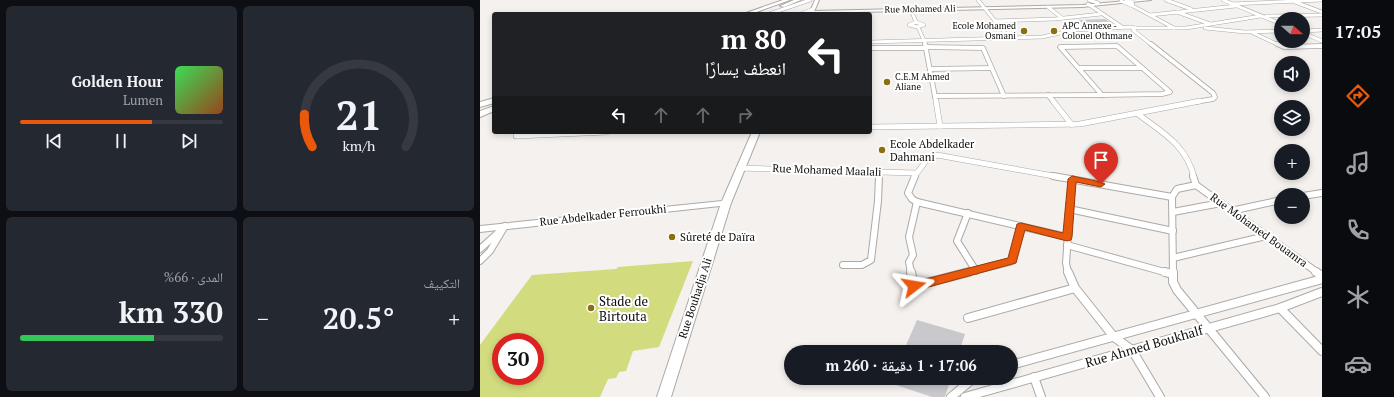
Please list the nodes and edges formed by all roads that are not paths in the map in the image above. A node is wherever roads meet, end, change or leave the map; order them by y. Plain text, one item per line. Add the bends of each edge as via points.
1 (788, 0) edge
2 (810, 0) edge
3 (978, 0) edge
4 (1149, 0) edge
5 (1166, 0) edge
6 (1223, 0) edge
7 (1289, 0) edge
8 (1322, 0) edge
9 (801, 1) edge
10 (816, 1) edge
11 (1123, 2) edge
12 (1133, 2) edge
13 (1089, 3) edge
14 (1231, 4) junction
15 (1236, 6) junction
16 (1048, 7) junction
17 (982, 8) junction
18 (911, 10) junction
19 (1194, 10) junction
20 (812, 11) edge
21 (752, 12) edge
22 (765, 12) edge
23 (774, 12) edge
24 (825, 12) edge
25 (862, 12) edge
26 (1176, 12) junction
27 (1322, 12) edge
28 (1101, 14) junction
29 (1150, 15) junction
30 (1322, 15) edge
31 (1262, 16) junction
32 (1062, 18) junction
33 (994, 21) junction
34 (1274, 21) edge
35 (916, 22) junction
36 (1210, 24) junction
37 (918, 27) junction
38 (1122, 27) junction
39 (1197, 27) junction
40 (1134, 29) junction
41 (1175, 29) junction
42 (1322, 30) edge
43 (1274, 31) edge
44 (1310, 31) edge
45 (1251, 32) junction
46 (1310, 35) edge
47 (1008, 38) junction
48 (924, 40) junction
49 (1322, 41) edge
50 (872, 42) edge
51 (1322, 46) edge
52 (872, 48) edge
53 (926, 48) junction
54 (991, 68) junction
55 (1079, 68) junction
56 (1142, 68) junction
57 (930, 69) junction
58 (1048, 95) junction
59 (1102, 95) junction
60 (935, 96) junction
61 (1004, 96) junction
62 (492, 101) edge
63 (480, 105) edge
64 (492, 108) edge
65 (480, 113) edge
66 (1138, 114) junction
67 (1072, 125) junction
68 (940, 126) junction
69 (872, 127) edge
70 (562, 134) edge
71 (755, 134) edge
72 (516, 136) dead end
73 (739, 168) junction
74 (879, 171) junction
75 (916, 173) junction
76 (1072, 179) junction
77 (1196, 185) junction
78 (1322, 193) edge
79 (1310, 195) edge
80 (1172, 197) junction
81 (917, 202) junction
82 (1274, 202) edge
83 (726, 203) junction
84 (1221, 203) junction
85 (1069, 209) junction
86 (1231, 211) junction
87 (1173, 212) junction
88 (968, 213) junction
89 (505, 226) junction
90 (1021, 226) junction
91 (480, 229) edge
92 (1173, 231) junction
93 (1266, 236) junction
94 (1067, 241) junction
95 (480, 249) edge
96 (1173, 258) junction
97 (480, 261) edge
98 (843, 265) dead end
99 (976, 271) junction
100 (1172, 274) junction
101 (1322, 277) edge
102 (1075, 288) junction
103 (1322, 292) edge
104 (1280, 308) junction
105 (1197, 314) junction
106 (968, 318) dead end
107 (1209, 328) junction
108 (1114, 337) junction
109 (1132, 350) junction
110 (1322, 352) edge
111 (1018, 363) edge
112 (1034, 377) junction
113 (966, 385) edge
114 (664, 397) edge
115 (951, 397) edge
116 (965, 397) edge
117 (1041, 397) edge
118 (1160, 397) edge
119 (1265, 397) edge

1 - 21 highway
2 - 9 street
3 - 17 street
4 - 12 street, Rue Mohamed Ali
5 - 19 street
6 - 14 street
7 - 8 street
7 - 14 street
7 - 27 street
9 - 10 street
9 - 22 highway
9 - 23 street
10 - 20 main road
11 - 12 street, Rue Mohamed Ali
11 - 13 street, Rue Mohamed Ali
11 - 13 street
12 - 29 street
13 - 16 street, Rue Mohamed Ali
13 - 17 street
13 - 28 street
14 - 15 street
15 - 19 street
15 - 31 street
16 - 17 street, Rue Mohamed Ali
16 - 32 street
17 - 18 street, Rue Mohamed Ali
17 - 20 street
17 - 33 street
18 - 25 street, Rue Mohamed Ali
18 - 35 street
19 - 26 street
20 - 24 street, Rue Mohamed Ali
26 - 29 street
26 - 36 street
28 - 32 street
28 - 38 street
29 - 41 street
30 - 31 street
31 - 34 street
31 - 36 street
32 - 33 street
33 - 47 street
35 - 37 street via 924,24
35 - 37 street via 909,25
36 - 39 street
37 - 48 street
38 - 40 street
38 - 47 street via 1079,29 1046,37
39 - 41 street
39 - 45 street
40 - 41 street
40 - 66 street via 1215,97
42 - 44 street
43 - 45 street
45 - 51 street via 1284,47
46 - 49 street
47 - 48 street
48 - 50 street
48 - 53 street
52 - 53 street
53 - 54 street via 982,48
53 - 57 street
54 - 57 street
54 - 61 street
55 - 56 street
55 - 56 street via 1060,47 1117,46
55 - 59 street
56 - 59 street via 1170,92
57 - 60 street
58 - 59 street
58 - 61 street
58 - 67 street
60 - 61 street
60 - 68 street
62 - 63 highway
64 - 65 highway
66 - 67 street
66 - 77 street via 1185,155
67 - 68 street
68 - 69 street
70 - 72 street
71 - 73 main road, Rue Bouhadja Ali
73 - 74 street, Rue Mohamed Maalali
73 - 83 main road, Rue Bouhadja Ali
74 - 75 street, Rue Mohamed Maalali
74 - 98 street via 878,201 870,260 863,265
75 - 76 street via 930,158 941,155
75 - 81 street via 908,193
76 - 80 street
76 - 85 street
77 - 80 street via 1177,189
77 - 84 street, Rue Mohamed Bouamra
78 - 79 street
80 - 87 street
81 - 88 street
81 - 99 street via 909,237 913,255 909,262 914,286
82 - 86 street
83 - 89 main road, Rue Abdelkader Ferroukhi
83 - 114 main road, Rue Bouhadja Ali
84 - 86 street, Rue Mohamed Bouamra
84 - 87 street
85 - 92 street
85 - 94 street
86 - 93 street, Rue Mohamed Bouamra
87 - 92 street
88 - 90 street
88 - 99 street via 957,241
89 - 91 main road, Rue Abdelkader Ferroukhi
89 - 95 street
89 - 97 street via 490,251
90 - 94 street
90 - 99 street via 1012,261
92 - 96 street
93 - 96 street
93 - 101 street, Rue Mohamed Bouamra
94 - 100 street
94 - 102 street via 1066,262
96 - 100 street
100 - 105 street via 1177,290
101 - 105 street
102 - 106 street
102 - 108 street
103 - 104 street, Rue Ahmed Boukhalf
104 - 107 street, Rue Ahmed Boukhalf
104 - 110 street
105 - 107 street
105 - 108 street
107 - 109 street, Rue Ahmed Boukhalf
107 - 119 street
108 - 109 street
108 - 111 street
109 - 112 street, Rue Ahmed Boukhalf
109 - 118 street
112 - 116 street, Rue Ahmed Boukhalf
112 - 117 street
113 - 115 street

